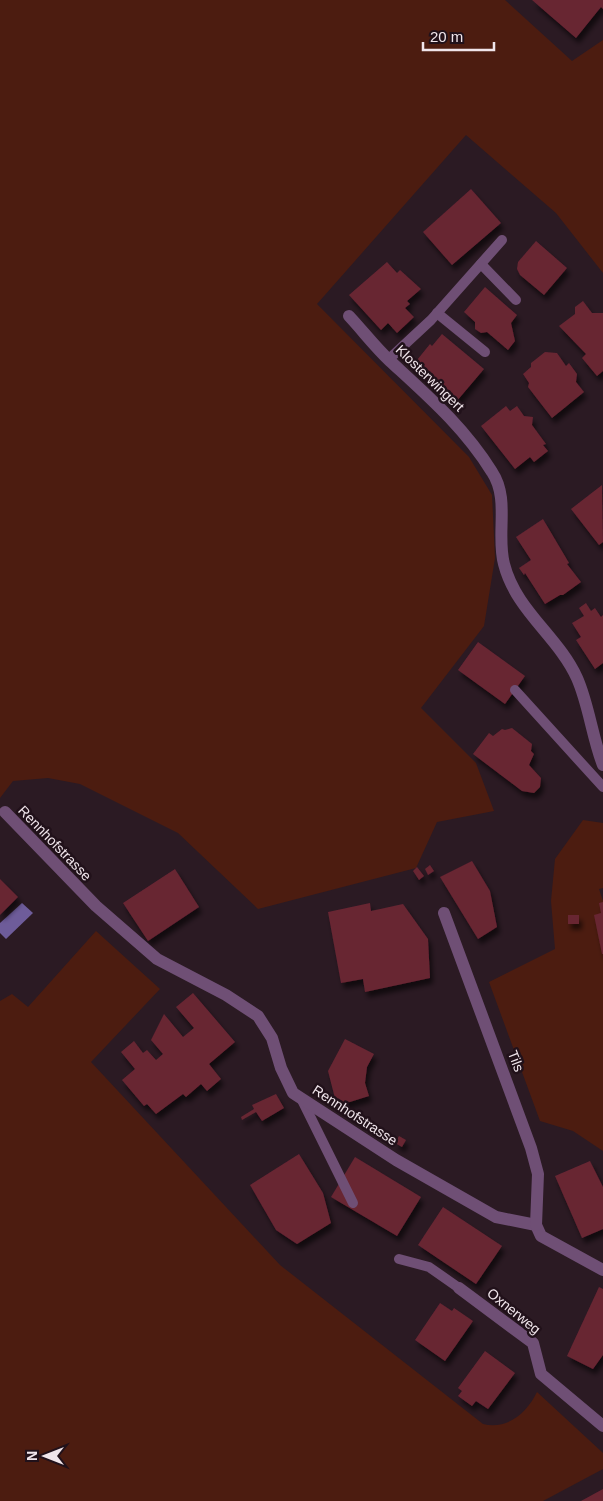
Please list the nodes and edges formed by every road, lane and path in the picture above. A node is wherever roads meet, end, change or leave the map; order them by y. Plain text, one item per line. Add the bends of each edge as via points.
1 (502, 240) dead end
2 (481, 264) junction
3 (516, 300) dead end
4 (437, 313) junction
5 (349, 316) dead end
6 (485, 352) dead end
7 (389, 359) junction
8 (515, 690) dead end
9 (603, 765) edge
10 (603, 787) edge
11 (5, 812) dead end
12 (444, 914) dead end
13 (300, 1097) junction
14 (353, 1202) dead end
15 (536, 1224) junction
16 (399, 1259) dead end
17 (603, 1270) edge
18 (459, 1288) joint
19 (603, 1426) edge

1 - 2 lane
2 - 3 lane
2 - 4 lane
4 - 6 lane
4 - 7 lane
5 - 7 street, Klosterwingert
7 - 9 street, Klosterwingert via 438,403 494,474 501,496 504,564 518,598 562,650 577,678
8 - 10 lane
11 - 13 street, Rennhofstrasse via 96,906 157,959 226,995 258,1016 272,1038 293,1093
12 - 15 street, Tils via 531,1148 538,1174
13 - 14 lane
13 - 15 street, Rennhofstrasse via 396,1160 496,1217
15 - 17 street via 541,1236
16 - 18 lane via 429,1267
18 - 19 street, Oxnerweg via 533,1343 542,1374

